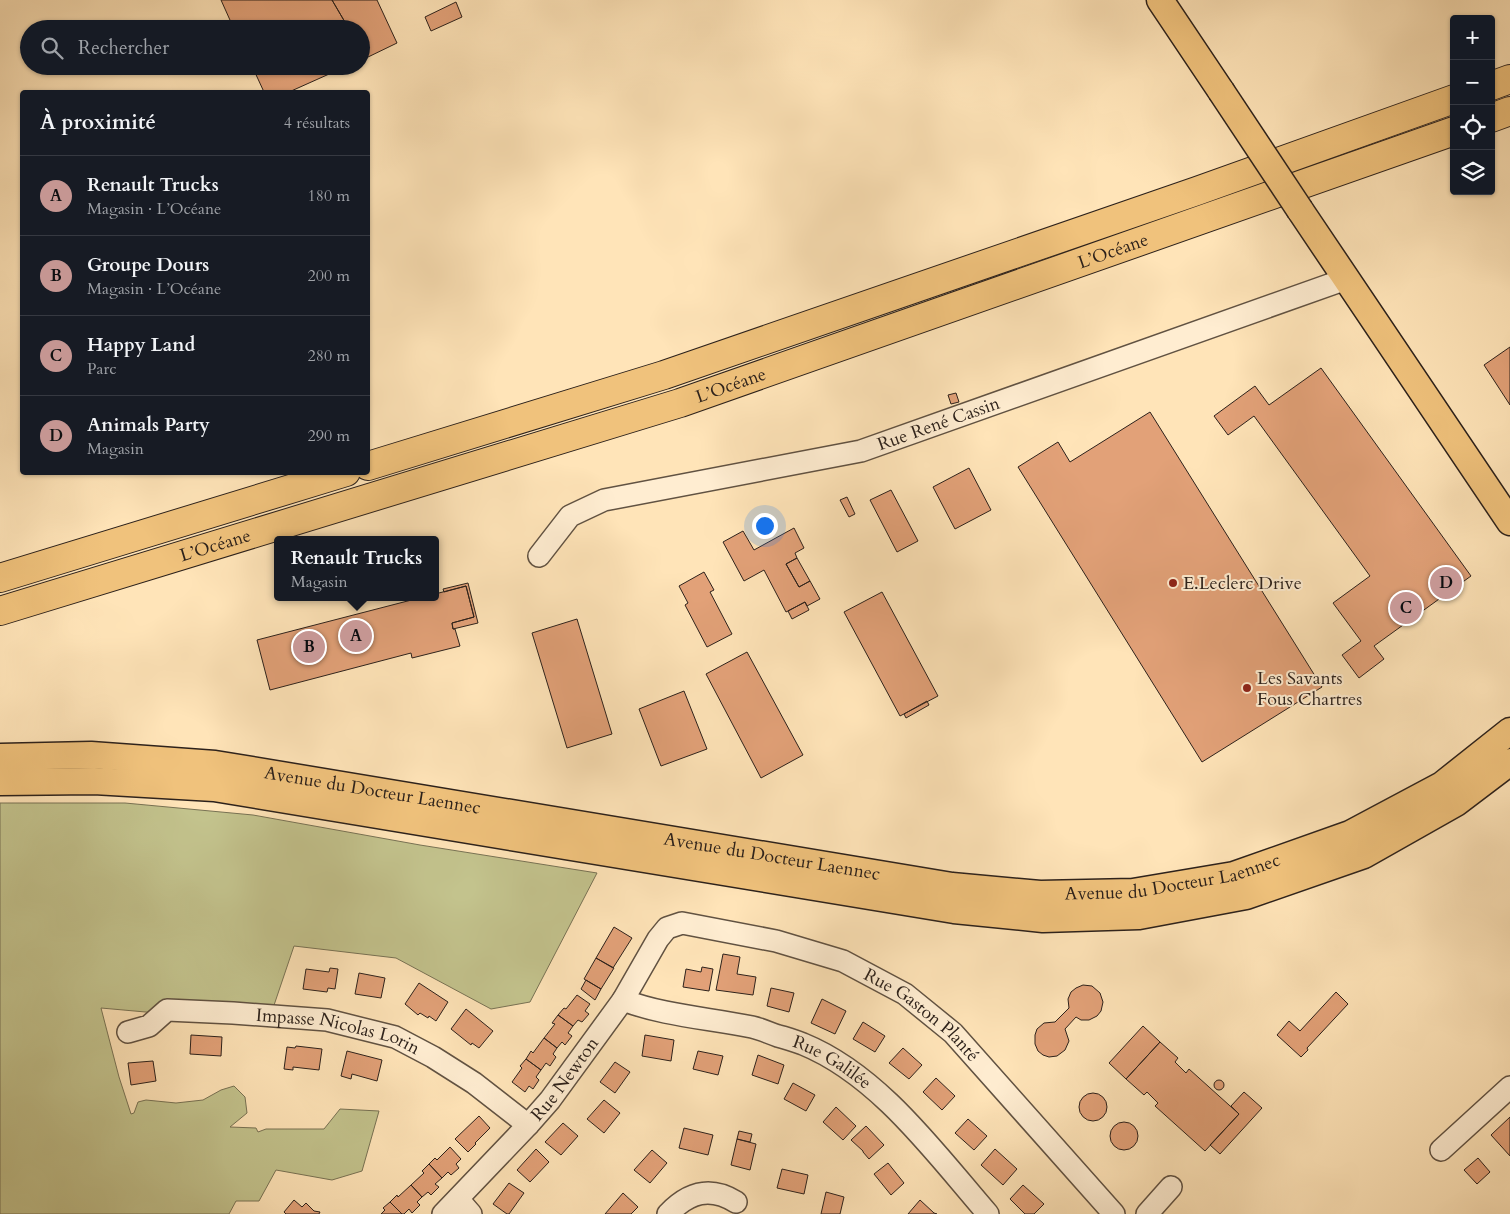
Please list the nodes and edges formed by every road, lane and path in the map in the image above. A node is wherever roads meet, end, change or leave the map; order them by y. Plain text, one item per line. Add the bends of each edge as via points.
1 (1160, 0) edge
2 (1510, 79) edge
3 (1495, 85) edge
4 (1450, 100) edge
5 (1510, 111) edge
6 (1495, 117) edge
7 (1450, 132) edge
8 (1346, 279) junction
9 (370, 465) edge
10 (336, 475) edge
11 (1508, 520) edge
12 (540, 556) dead end
13 (0, 578) edge
14 (0, 612) edge
15 (1510, 731) edge
16 (0, 757) edge
17 (1510, 762) edge
18 (0, 782) edge
19 (667, 928) joint
20 (623, 1000) junction
21 (128, 1032) dead end
22 (1510, 1087) edge
23 (528, 1125) junction
24 (1441, 1150) dead end
25 (1171, 1187) dead end
26 (736, 1202) dead end
27 (464, 1206) edge
28 (443, 1214) edge
29 (668, 1214) edge
30 (988, 1214) edge
31 (1114, 1214) edge
32 (1147, 1214) edge

1 - 8 main road, bridge
2 - 3 highway
4 - 9 highway, L’Océane via 664,375
5 - 6 highway
7 - 14 highway, L’Océane via 680,404
8 - 11 main road
8 - 12 street, Rue René Cassin via 861,451 604,500 570,516
10 - 13 highway, L’Océane
15 - 16 main road, Avenue du Docteur Laennec via 1442,785 1350,834 1234,875 1134,892 1040,894 952,886 215,764 91,755
17 - 18 main road, Avenue du Docteur Laennec via 1456,803 1364,855 1246,896 1139,916 1043,919 954,910 214,788 94,781
19 - 20 street, Rue Newton
19 - 31 street, Rue Gaston Planté via 682,923 776,941 843,961 905,994 953,1033
20 - 23 street, Rue Newton
20 - 30 street, Rue Galilée via 645,1009 753,1028 804,1044 835,1061 863,1080 916,1130
21 - 23 street, Impasse Nicolas Lorin via 149,1026 167,1010 327,1020 395,1037 434,1057
22 - 24 street
23 - 27 street, Rue Newton
25 - 32 street
26 - 29 street via 713,1192 699,1194 679,1203
27 - 28 street, Rue Newton

